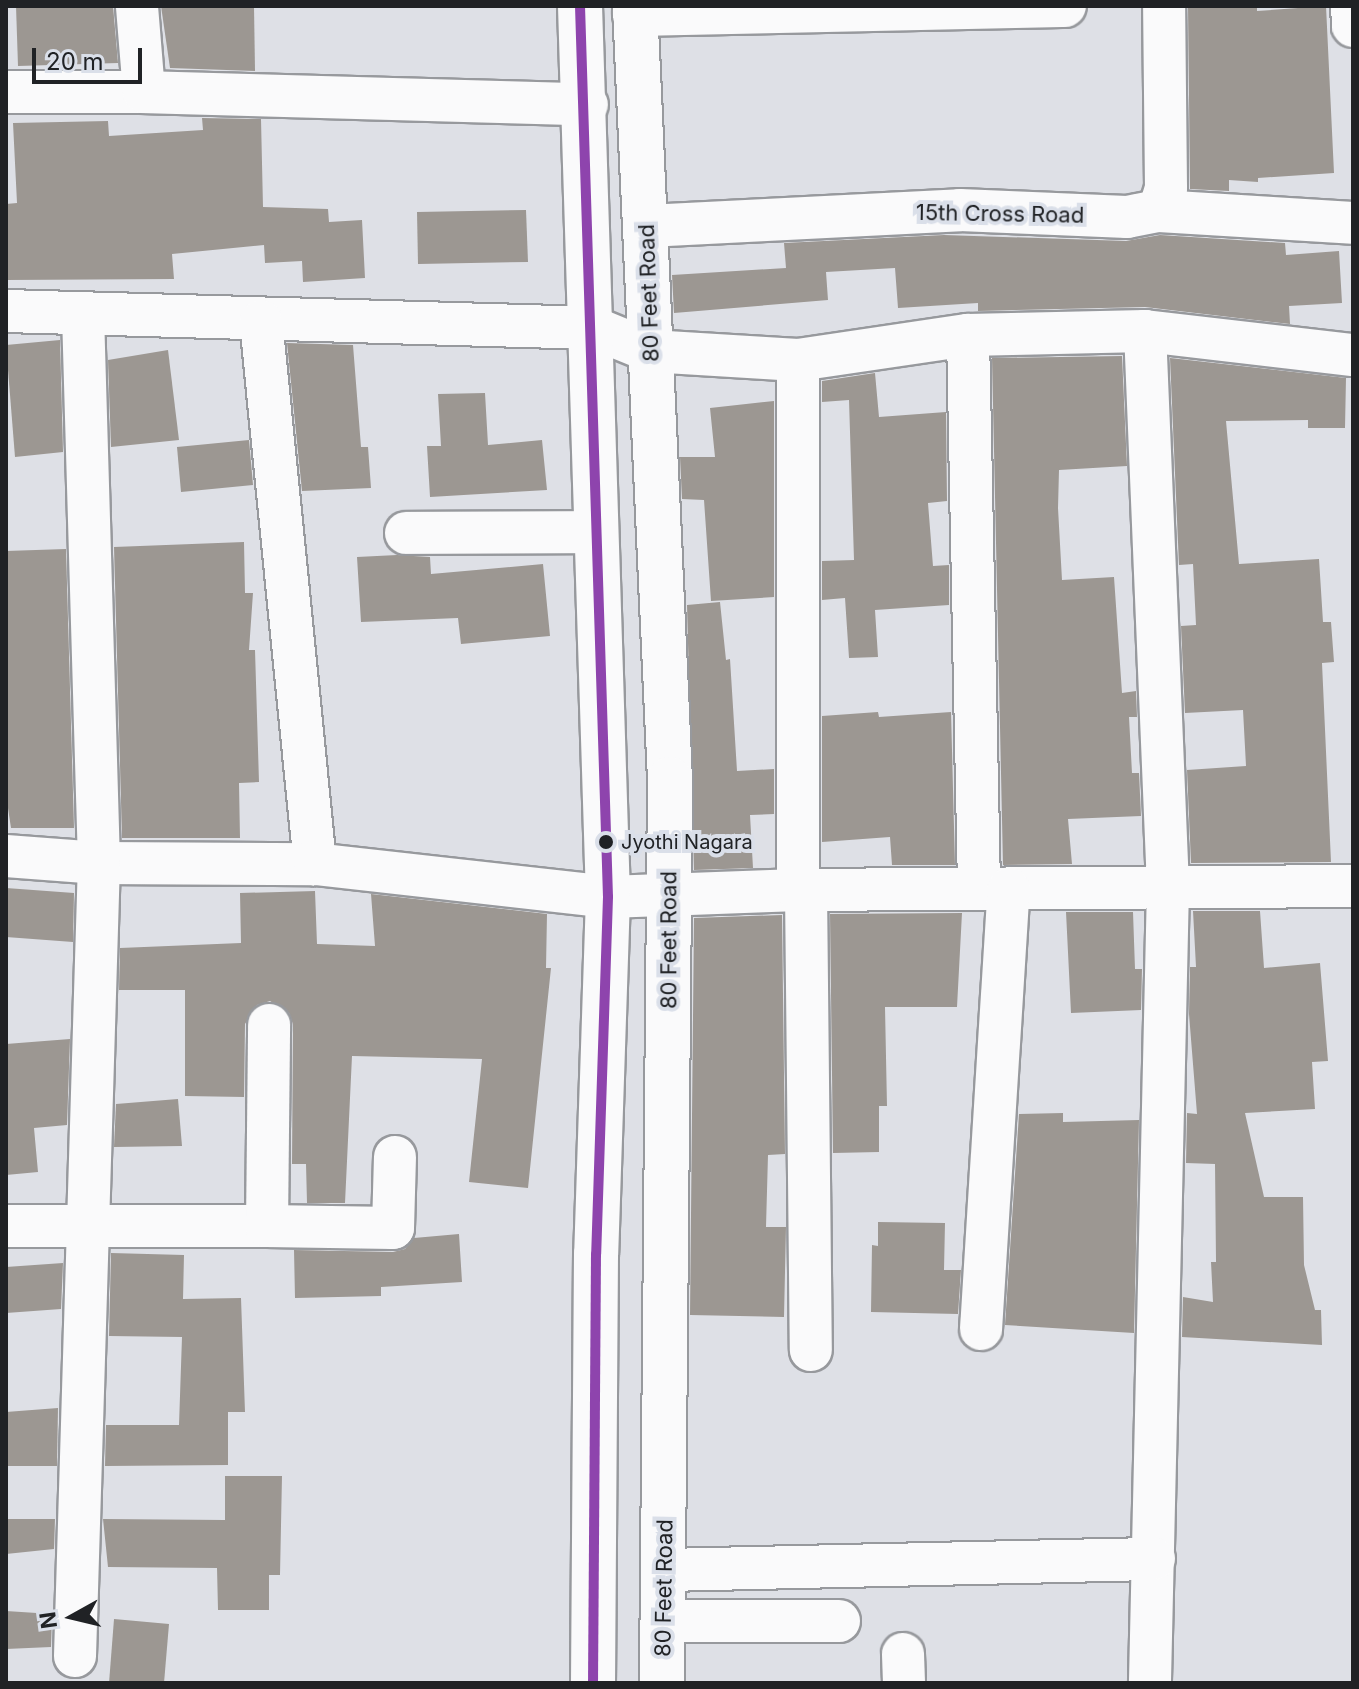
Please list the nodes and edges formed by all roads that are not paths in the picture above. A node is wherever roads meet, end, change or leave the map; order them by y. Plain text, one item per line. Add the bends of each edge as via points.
1 (137, 6) edge
2 (580, 6) edge
3 (1065, 6) edge
4 (1164, 6) edge
5 (1352, 6) edge
6 (634, 10) edge
7 (1353, 26) edge
8 (6, 92) edge
9 (144, 92) junction
10 (587, 104) junction
11 (1159, 211) junction
12 (1353, 223) edge
13 (647, 226) junction
14 (6, 311) edge
15 (83, 314) junction
16 (261, 321) junction
17 (594, 328) junction
18 (1145, 331) junction
19 (968, 335) junction
20 (650, 351) junction
21 (1353, 355) edge
22 (798, 360) junction
23 (597, 532) junction
24 (406, 533) dead end
25 (6, 856) edge
26 (99, 863) junction
27 (315, 864) junction
28 (1353, 886) edge
29 (1168, 887) junction
30 (994, 889) junction
31 (802, 890) junction
32 (669, 895) junction
33 (608, 897) junction
34 (269, 1025) dead end
35 (395, 1157) dead end
36 (6, 1226) edge
37 (267, 1226) junction
38 (91, 1229) junction
39 (981, 1329) dead end
40 (811, 1350) dead end
41 (1154, 1559) junction
42 (666, 1570) junction
43 (665, 1621) junction
44 (839, 1621) dead end
45 (75, 1656) dead end
46 (593, 1683) edge
47 (662, 1683) edge
48 (1150, 1683) edge

1 - 9 street
2 - 10 main road
3 - 6 street
4 - 11 street via 1166,188
5 - 7 street
6 - 13 main road, 80 Feet Road
8 - 9 street
9 - 10 street
10 - 17 main road
11 - 12 street, 15th Cross Road
11 - 13 street, 15th Cross Road via 1127,217 960,210
13 - 20 main road, 80 Feet Road
14 - 15 street
15 - 16 street
15 - 26 street
16 - 17 street
16 - 27 street
17 - 20 street
17 - 23 main road
18 - 19 street
18 - 21 street
18 - 29 street
19 - 22 street
19 - 30 street
20 - 22 street
20 - 32 main road, 80 Feet Road via 670,779
22 - 31 street
23 - 24 street
23 - 33 main road
25 - 26 street
26 - 27 street
26 - 38 street
27 - 33 street
28 - 29 street
29 - 30 street
29 - 41 street
30 - 31 street
30 - 39 street
31 - 32 street
31 - 40 street
32 - 33 street
32 - 42 main road, 80 Feet Road
33 - 46 main road via 596,1254
34 - 37 street
35 - 37 street via 393,1228
36 - 38 street
37 - 38 street
38 - 45 street
41 - 42 street
41 - 48 street
42 - 43 main road, 80 Feet Road
43 - 44 street
43 - 47 main road, 80 Feet Road

